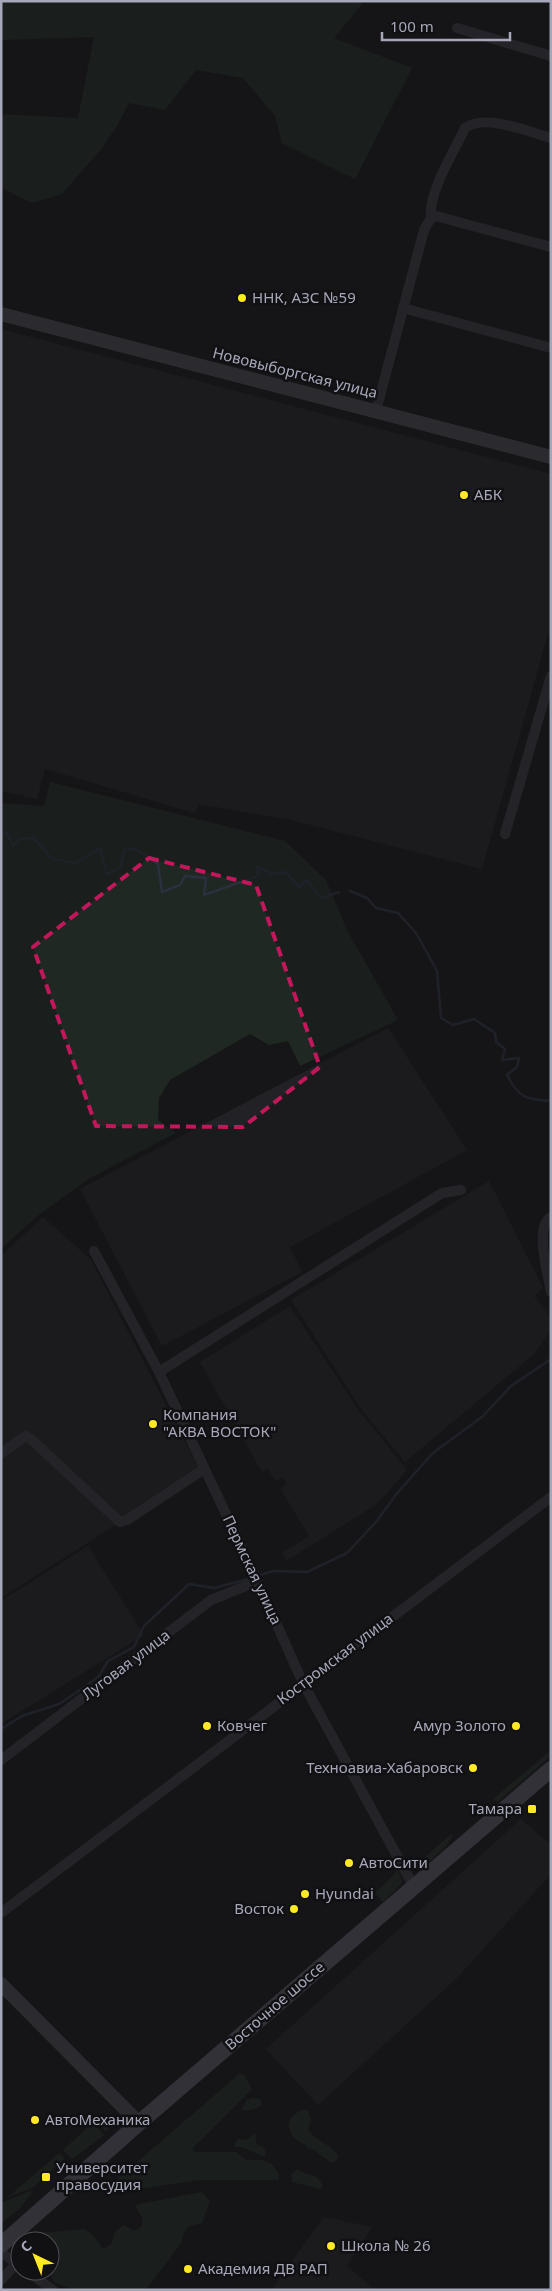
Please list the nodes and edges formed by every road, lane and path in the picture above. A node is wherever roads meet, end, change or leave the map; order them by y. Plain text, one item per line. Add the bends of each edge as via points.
1 (457, 28) dead end
2 (551, 56) edge
3 (551, 138) edge
4 (433, 217) junction
5 (551, 247) edge
6 (403, 308) junction
7 (1, 314) edge
8 (551, 348) edge
9 (376, 411) junction
10 (551, 457) edge
11 (551, 676) edge
12 (505, 834) dead end
13 (461, 1190) dead end
14 (551, 1217) edge
15 (94, 1251) dead end
16 (551, 1292) edge
17 (159, 1372) junction
18 (1, 1454) edge
19 (204, 1469) junction
20 (551, 1498) edge
21 (258, 1581) junction
22 (303, 1683) junction
23 (1, 1760) edge
24 (551, 1769) edge
25 (414, 1887) junction
26 (1, 1913) edge
27 (1, 1984) edge
28 (139, 2123) junction
29 (1, 2245) edge
30 (41, 2281) edge
31 (53, 2290) edge

1 - 2 street
3 - 4 street via 488,122 472,123 465,128 440,180 431,206
4 - 5 street
4 - 6 street via 424,230
6 - 8 street
6 - 9 street
7 - 9 street, Нововыборгская улица
9 - 10 street, Нововыборгская улица
11 - 12 street
13 - 17 street via 442,1193
14 - 16 street via 547,1218 541,1231
15 - 17 street, Пермская улица
17 - 19 street, Пермская улица
18 - 19 street via 26,1436 120,1522
19 - 21 street, Пермская улица
20 - 22 street, Костромская улица
21 - 22 street, Пермская улица
21 - 23 street, Луговая улица via 211,1600
22 - 25 street, Пермская улица
22 - 26 street, Костромская улица
24 - 25 main road, Восточное шоссе
25 - 28 main road, Восточное шоссе
27 - 28 street
28 - 29 main road, Восточное шоссе
30 - 31 street

